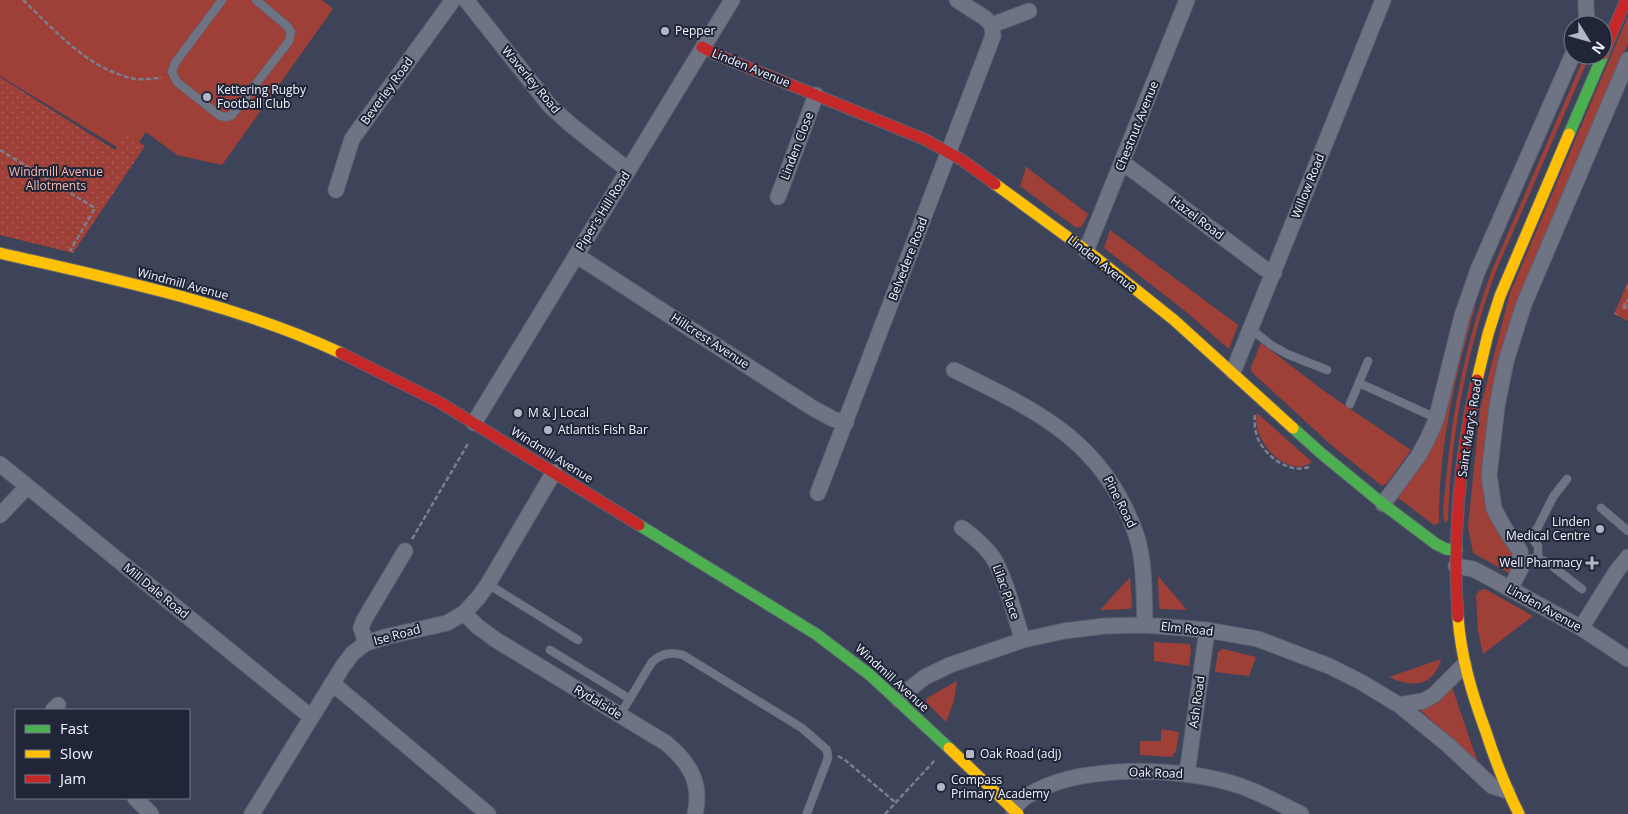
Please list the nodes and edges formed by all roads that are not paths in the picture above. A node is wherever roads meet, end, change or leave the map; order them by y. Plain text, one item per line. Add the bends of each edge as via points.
1 (222, 0) edge
2 (256, 0) edge
3 (453, 0) edge
4 (466, 0) edge
5 (732, 0) edge
6 (957, 0) edge
7 (1187, 0) edge
8 (1383, 0) edge
9 (1586, 0) edge
10 (1626, 0) edge
11 (1029, 11) dead end
12 (1586, 15) edge
13 (992, 25) junction
14 (1613, 31) edge
15 (702, 48) junction
16 (1628, 60) edge
17 (1568, 65) edge
18 (1599, 65) edge
19 (816, 95) junction
20 (949, 153) junction
21 (1122, 162) junction
22 (628, 170) junction
23 (336, 190) dead end
24 (778, 197) dead end
25 (1086, 251) junction
26 (0, 252) edge
27 (576, 255) junction
28 (1274, 273) junction
29 (1251, 329) junction
30 (1368, 361) dead end
31 (954, 370) dead end
32 (1326, 370) dead end
33 (1233, 372) junction
34 (1359, 383) junction
35 (1350, 404) dead end
36 (1436, 418) junction
37 (846, 423) junction
38 (473, 430) junction
39 (0, 464) edge
40 (554, 472) junction
41 (1567, 479) dead end
42 (27, 486) junction
43 (818, 492) dead end
44 (1383, 504) junction
45 (1601, 508) dead end
46 (0, 515) edge
47 (962, 528) dead end
48 (1628, 531) edge
49 (1457, 550) junction
50 (405, 551) road end
51 (1628, 557) edge
52 (1538, 558) junction
53 (1521, 560) junction
54 (1456, 566) junction
55 (488, 584) junction
56 (1510, 589) junction
57 (1582, 589) dead end
58 (464, 612) junction
59 (1145, 625) junction
60 (1581, 628) junction
61 (1207, 630) junction
62 (578, 640) dead end
63 (1022, 640) junction
64 (366, 643) junction
65 (550, 650) dead end
66 (1628, 659) edge
67 (1464, 666) junction
68 (332, 683) junction
69 (630, 699) junction
70 (899, 700) junction
71 (1399, 705) junction
72 (620, 715) junction
73 (311, 717) junction
74 (1187, 774) junction
75 (1507, 791) junction
76 (136, 799) edge
77 (1016, 812) edge
78 (807, 813) edge
79 (151, 814) edge
80 (252, 814) edge
81 (488, 814) edge
82 (695, 814) edge
83 (1301, 814) edge
84 (1519, 814) edge

1 - 2 lane via 175,62 172,72 178,82 220,116 227,117 232,115 290,41 291,32 287,26
3 - 23 street, Beverley Road via 352,139
4 - 22 street, Waverley Road via 550,106
5 - 15 street, Piper's Hill Road
6 - 13 street
7 - 21 street, Chestnut Avenue
8 - 28 street, Willow Road
9 - 12 street
10 - 14 main road, Saint Mary's Road
11 - 13 street
13 - 20 street, Belvedere Road via 993,36
15 - 19 main road, Linden Avenue
15 - 22 street, Piper's Hill Road
16 - 53 street, Saint Mary's Road via 1524,304 1506,361 1489,475 1494,509 1520,551
17 - 36 street via 1478,270 1462,316
18 - 49 main road, Saint Mary's Road via 1510,270 1482,354 1464,458
19 - 20 main road, Linden Avenue via 924,139
19 - 24 street, Linden Close
20 - 25 main road, Linden Avenue
20 - 37 street, Belvedere Road
21 - 25 street, Chestnut Avenue
21 - 28 street, Hazel Road
22 - 27 street, Piper's Hill Road
25 - 33 main road, Linden Avenue via 1174,320
26 - 38 main road, Windmill Avenue via 199,301 294,332 403,382
27 - 37 street, Hillcrest Avenue via 811,407
27 - 38 street, Piper's Hill Road
28 - 29 street, Willow Road
29 - 32 lane via 1287,354
29 - 33 street, Willow Road
30 - 34 lane
31 - 59 street, Pine Road via 1049,421 1084,449 1103,470 1120,498 1139,545
33 - 44 main road, Linden Avenue via 1315,448
34 - 35 lane
34 - 36 lane
36 - 44 street via 1419,455
37 - 43 street, Belvedere Road
38 - 40 main road, Windmill Avenue
39 - 42 street, Mill Dale Road
40 - 55 street, Ise Road
40 - 70 main road, Windmill Avenue via 816,634
41 - 52 lane via 1531,537 1538,546
42 - 46 street
42 - 73 street, Mill Dale Road
44 - 49 main road, Linden Avenue via 1436,544
45 - 48 lane
47 - 63 street, Lilac Place via 978,540 995,561
49 - 54 main road, Saint Mary's Road
50 - 64 street via 364,620 361,628
51 - 60 street
52 - 53 lane
52 - 57 lane
53 - 56 street via 1518,575
54 - 56 street, Linden Avenue via 1473,569
54 - 67 main road, Saint Mary's Road via 1456,600
55 - 58 street, Ise Road
55 - 62 lane
56 - 60 street, Linden Avenue
58 - 64 street, Ise Road via 447,623
58 - 72 street, Rydalside via 496,640
59 - 61 street, Elm Road
59 - 63 street, Elm Road via 1064,631
60 - 66 street, Linden Avenue
61 - 71 street, Elm Road via 1258,639 1329,666
61 - 74 street, Ash Road
63 - 70 street, Elm Road via 925,677
64 - 68 street, Ise Road via 353,653
65 - 69 lane
67 - 71 street via 1434,695
67 - 75 main road, Saint Mary's Road
68 - 73 street, Ise Road
68 - 81 street
69 - 72 lane
69 - 78 lane via 652,662 658,656 671,652 683,655 802,728 827,750 828,758
70 - 77 main road, Windmill Avenue
71 - 75 street, Elm Road via 1448,744 1492,786
72 - 82 street, Rydalside via 679,754 695,781 698,796
73 - 80 street, Ise Road
74 - 77 street, Oak Road via 1129,771 1053,783 1025,797
74 - 83 street, Oak Road via 1231,783
75 - 84 main road, Saint Mary's Road
76 - 79 street

